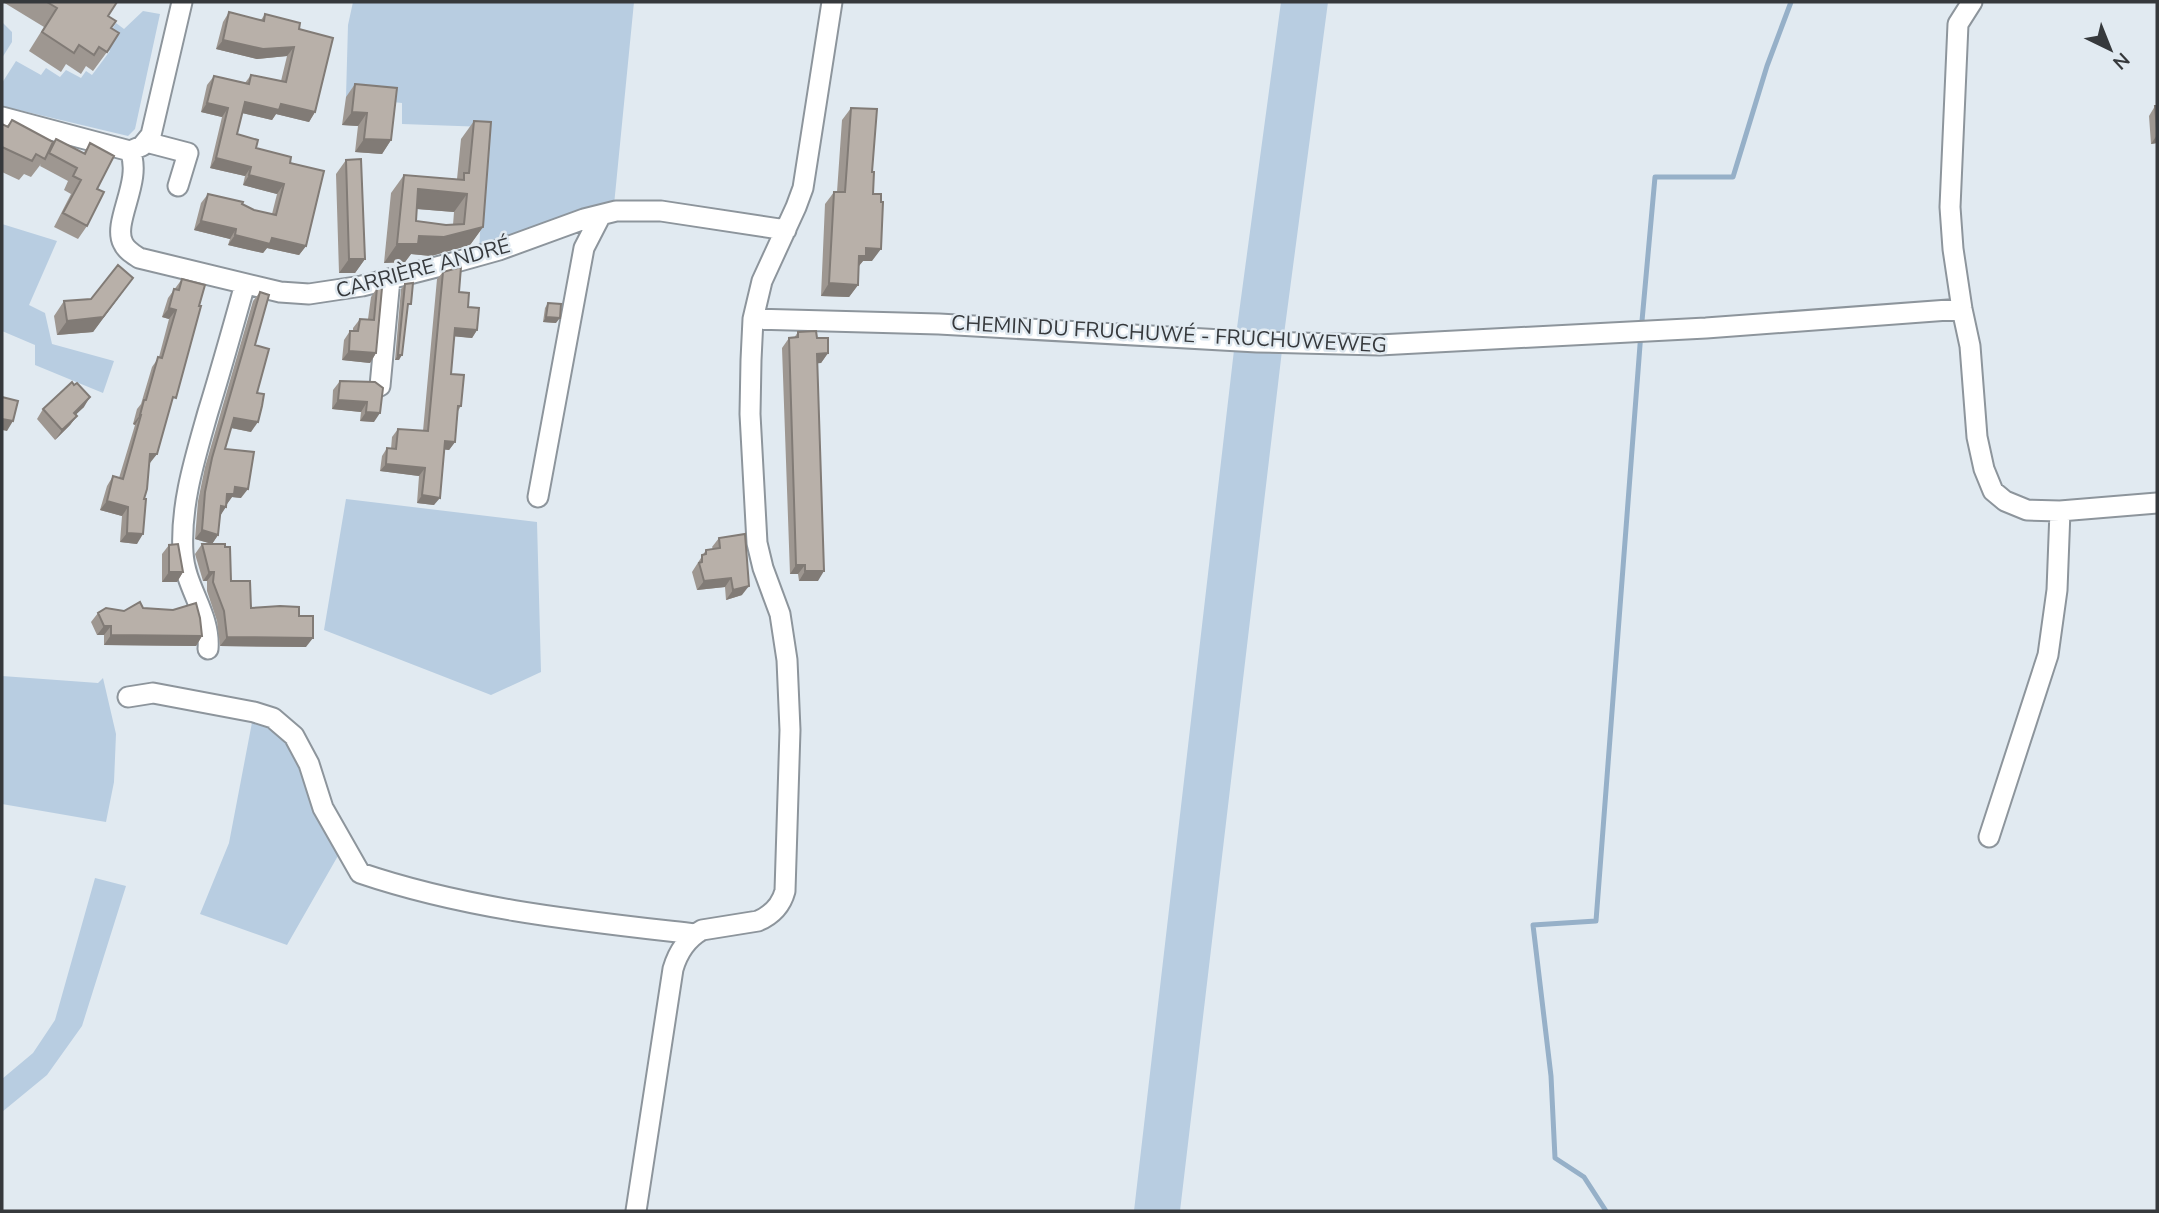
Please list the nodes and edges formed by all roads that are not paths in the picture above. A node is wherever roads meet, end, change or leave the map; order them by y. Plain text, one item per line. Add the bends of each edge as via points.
1 (182, 2) edge
2 (832, 2) edge
3 (1972, 2) edge
4 (2, 117) edge
5 (138, 146) junction
6 (178, 186) dead end
7 (601, 215) junction
8 (786, 230) junction
9 (390, 279) junction
10 (245, 284) junction
11 (1962, 309) junction
12 (753, 319) junction
13 (380, 386) edge
14 (538, 497) dead end
15 (2157, 503) edge
16 (2060, 511) junction
17 (208, 649) dead end
18 (128, 697) dead end
19 (1989, 837) dead end
20 (695, 934) junction
21 (636, 1211) edge

1 - 5 street via 180,50 151,135
2 - 8 street via 803,188
3 - 11 street via 1958,24 1950,208
4 - 5 street
5 - 6 street via 188,153
5 - 10 street, CARRIÈRE ANDRÉ via 121,230 124,247 139,258
7 - 8 street, CARRIÈRE ANDRÉ via 648,210
7 - 9 street, CARRIÈRE ANDRÉ via 480,256
7 - 14 street via 584,248
8 - 12 street via 762,281
9 - 10 street, CARRIÈRE ANDRÉ via 309,294
9 - 13 street
10 - 17 street via 188,484 183,526 186,576 208,630
11 - 12 street, CHEMIN DU FRUCHUWÉ - FRUCHUWEWEG via 1681,330 1379,345
11 - 16 street via 1970,346 1977,437 1993,491 2028,510
12 - 20 street via 750,414 755,527 763,568 780,614 789,680 786,882 779,906 765,918
15 - 16 street
16 - 19 street via 2057,590 2048,654
18 - 20 street via 153,693 273,718 294,736 323,808 360,873 495,908
20 - 21 street via 680,949 673,970

